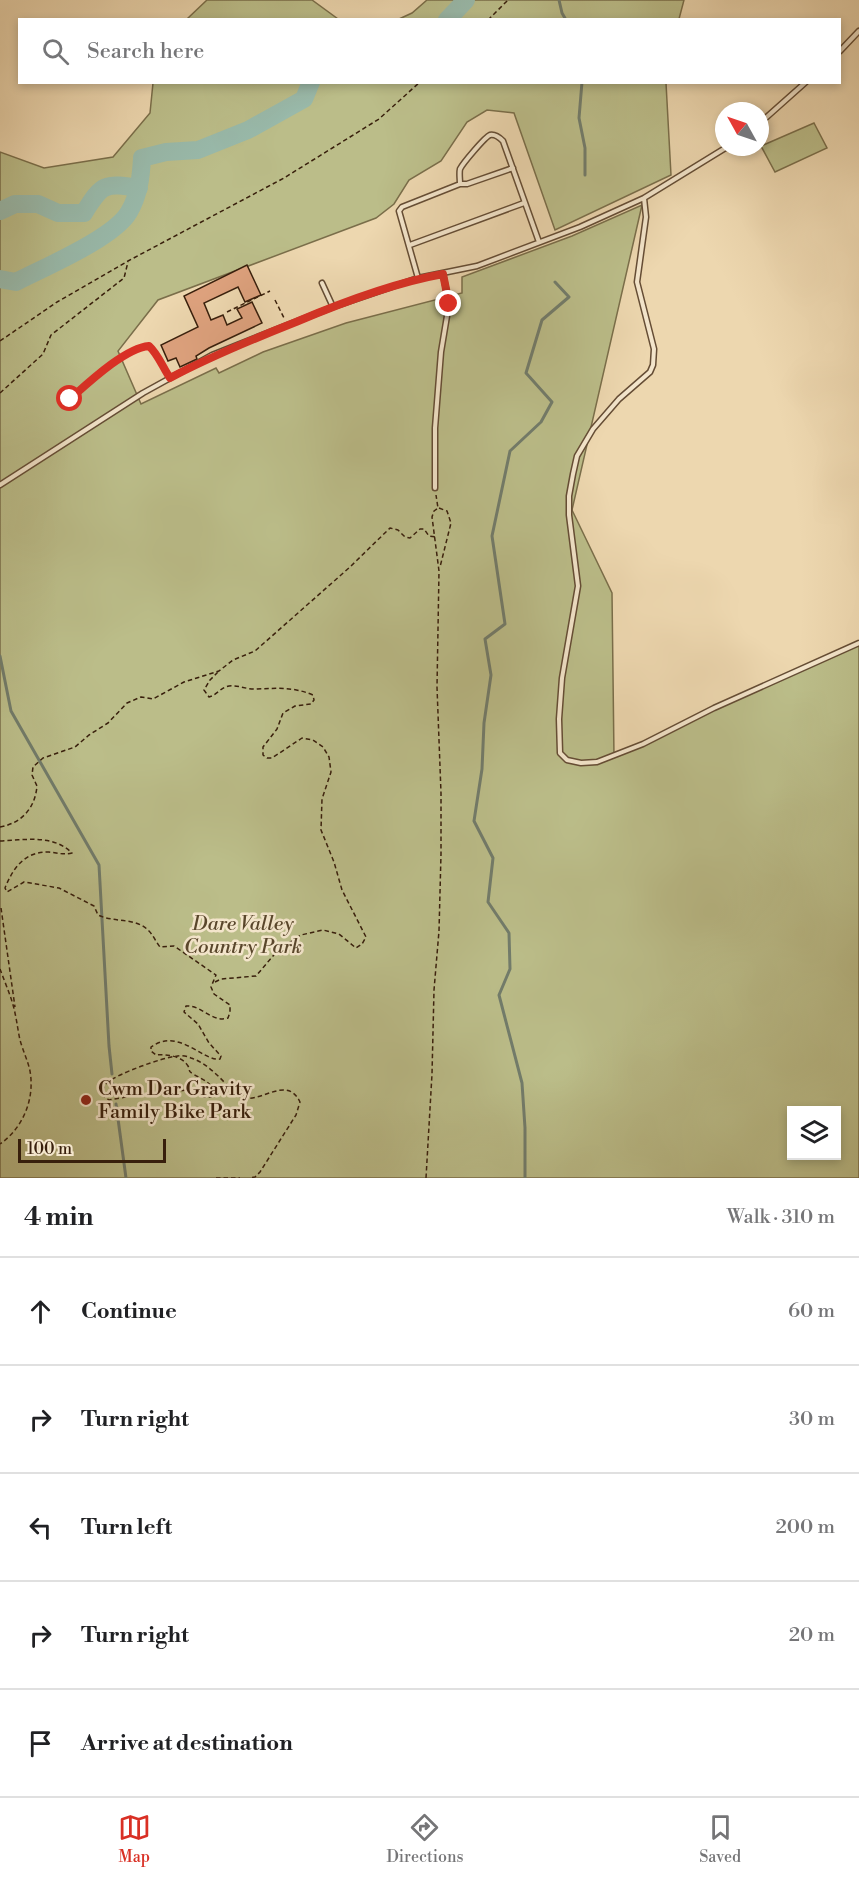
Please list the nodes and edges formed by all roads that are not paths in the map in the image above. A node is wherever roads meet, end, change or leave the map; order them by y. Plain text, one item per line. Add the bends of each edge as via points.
1 (859, 31) edge
2 (841, 50) edge
3 (804, 84) edge
4 (769, 115) edge
5 (715, 154) edge
6 (513, 168) junction
7 (460, 184) junction
8 (644, 198) junction
9 (524, 203) junction
10 (539, 242) junction
11 (410, 245) junction
12 (443, 274) junction
13 (418, 278) junction
14 (322, 283) dead end
15 (333, 307) junction
16 (0, 486) edge
17 (435, 488) road end
18 (859, 643) edge

1 - 2 lane
3 - 4 lane
5 - 8 lane
6 - 7 lane
6 - 7 lane via 503,141 491,135 460,170
6 - 9 lane
7 - 11 lane via 402,207 399,212
8 - 10 lane
8 - 18 lane via 646,217 637,282 654,349 653,365 593,429 577,456 569,515 578,586 562,678 560,753 567,760 597,762
9 - 10 lane
9 - 11 lane
10 - 12 lane via 477,266
11 - 13 lane
12 - 13 lane
12 - 17 lane via 449,304 435,428
13 - 15 lane
14 - 15 lane
15 - 16 lane via 212,355 133,399

